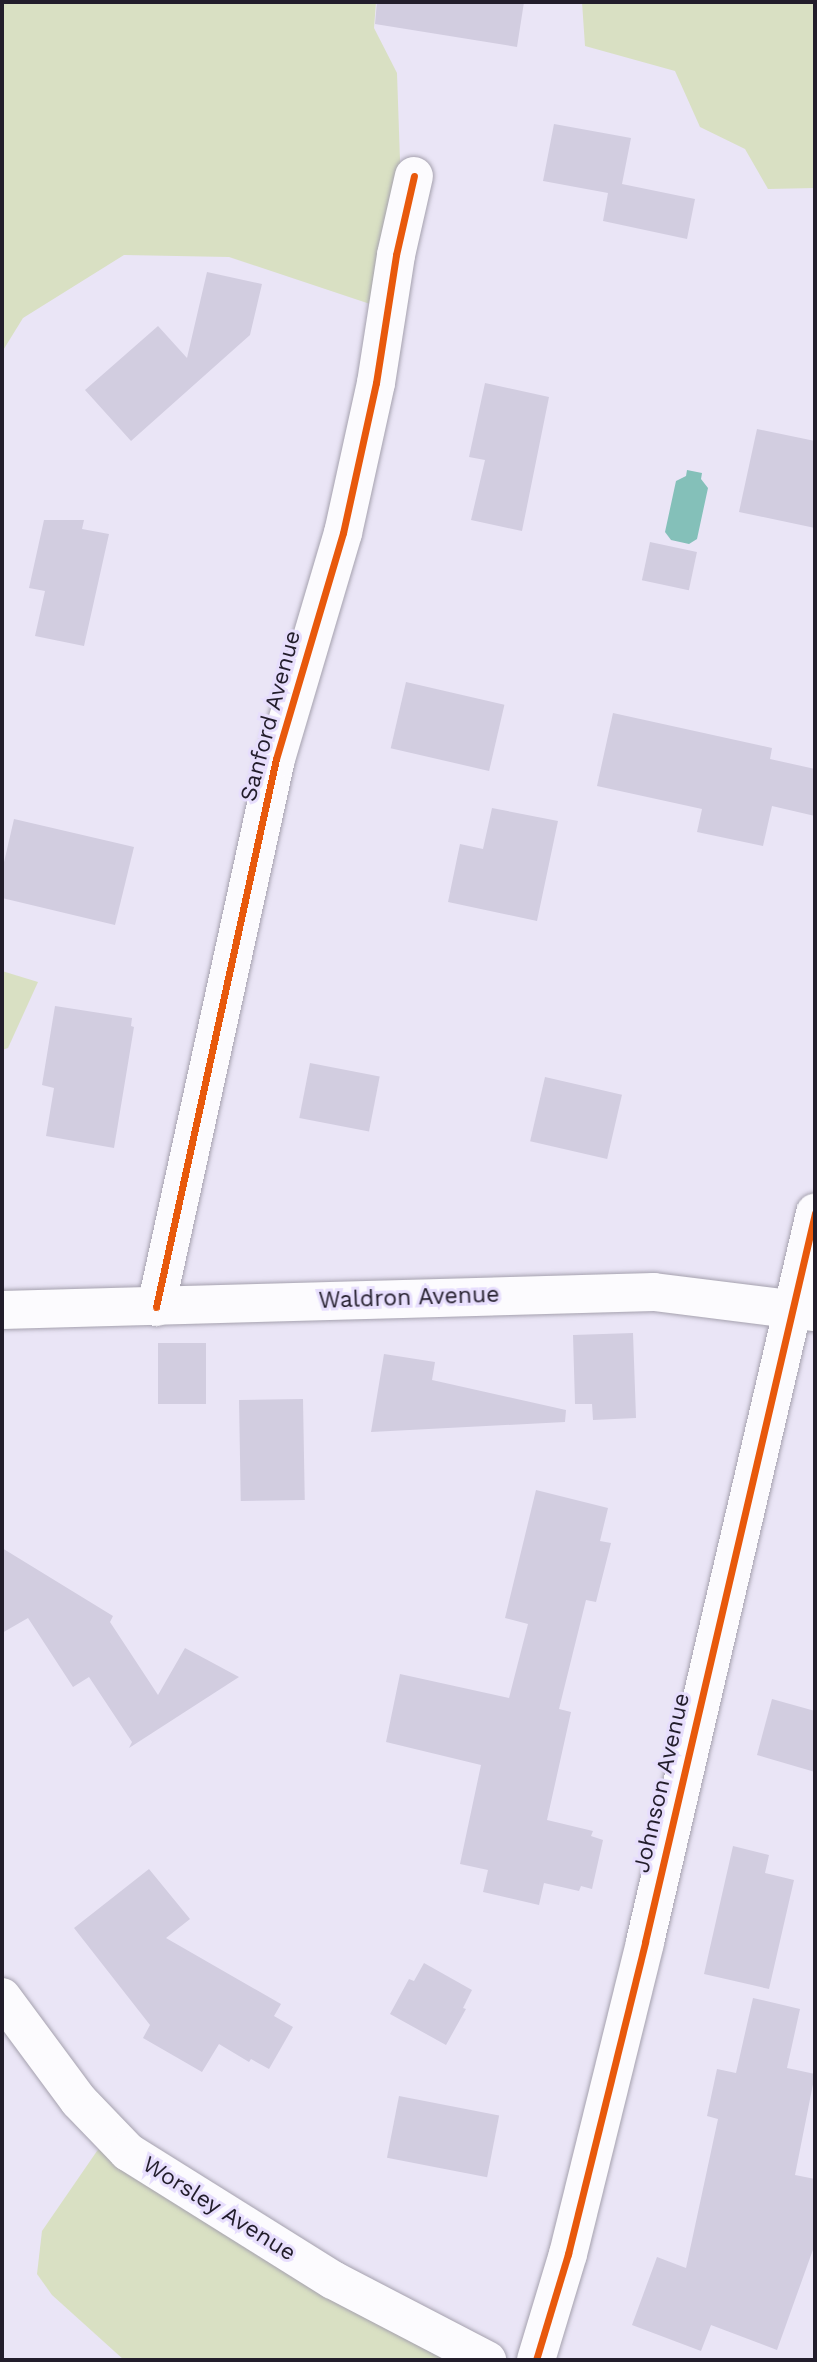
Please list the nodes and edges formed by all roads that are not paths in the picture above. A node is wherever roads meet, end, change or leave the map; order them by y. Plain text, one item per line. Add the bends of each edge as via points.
1 (414, 176) dead end
2 (815, 1213) edge
3 (156, 1307) junction
4 (2, 1310) edge
5 (804, 1310) edge
6 (2, 1997) edge
7 (487, 2360) edge
8 (536, 2360) edge

1 - 3 street, Sanford Avenue via 343,533 276,759
2 - 5 street, Johnson Avenue
3 - 4 street, Waldron Avenue
3 - 5 street, Waldron Avenue via 654,1292
5 - 8 street, Johnson Avenue via 568,2254
6 - 7 street, Worsley Avenue via 79,2101 128,2152 333,2280

